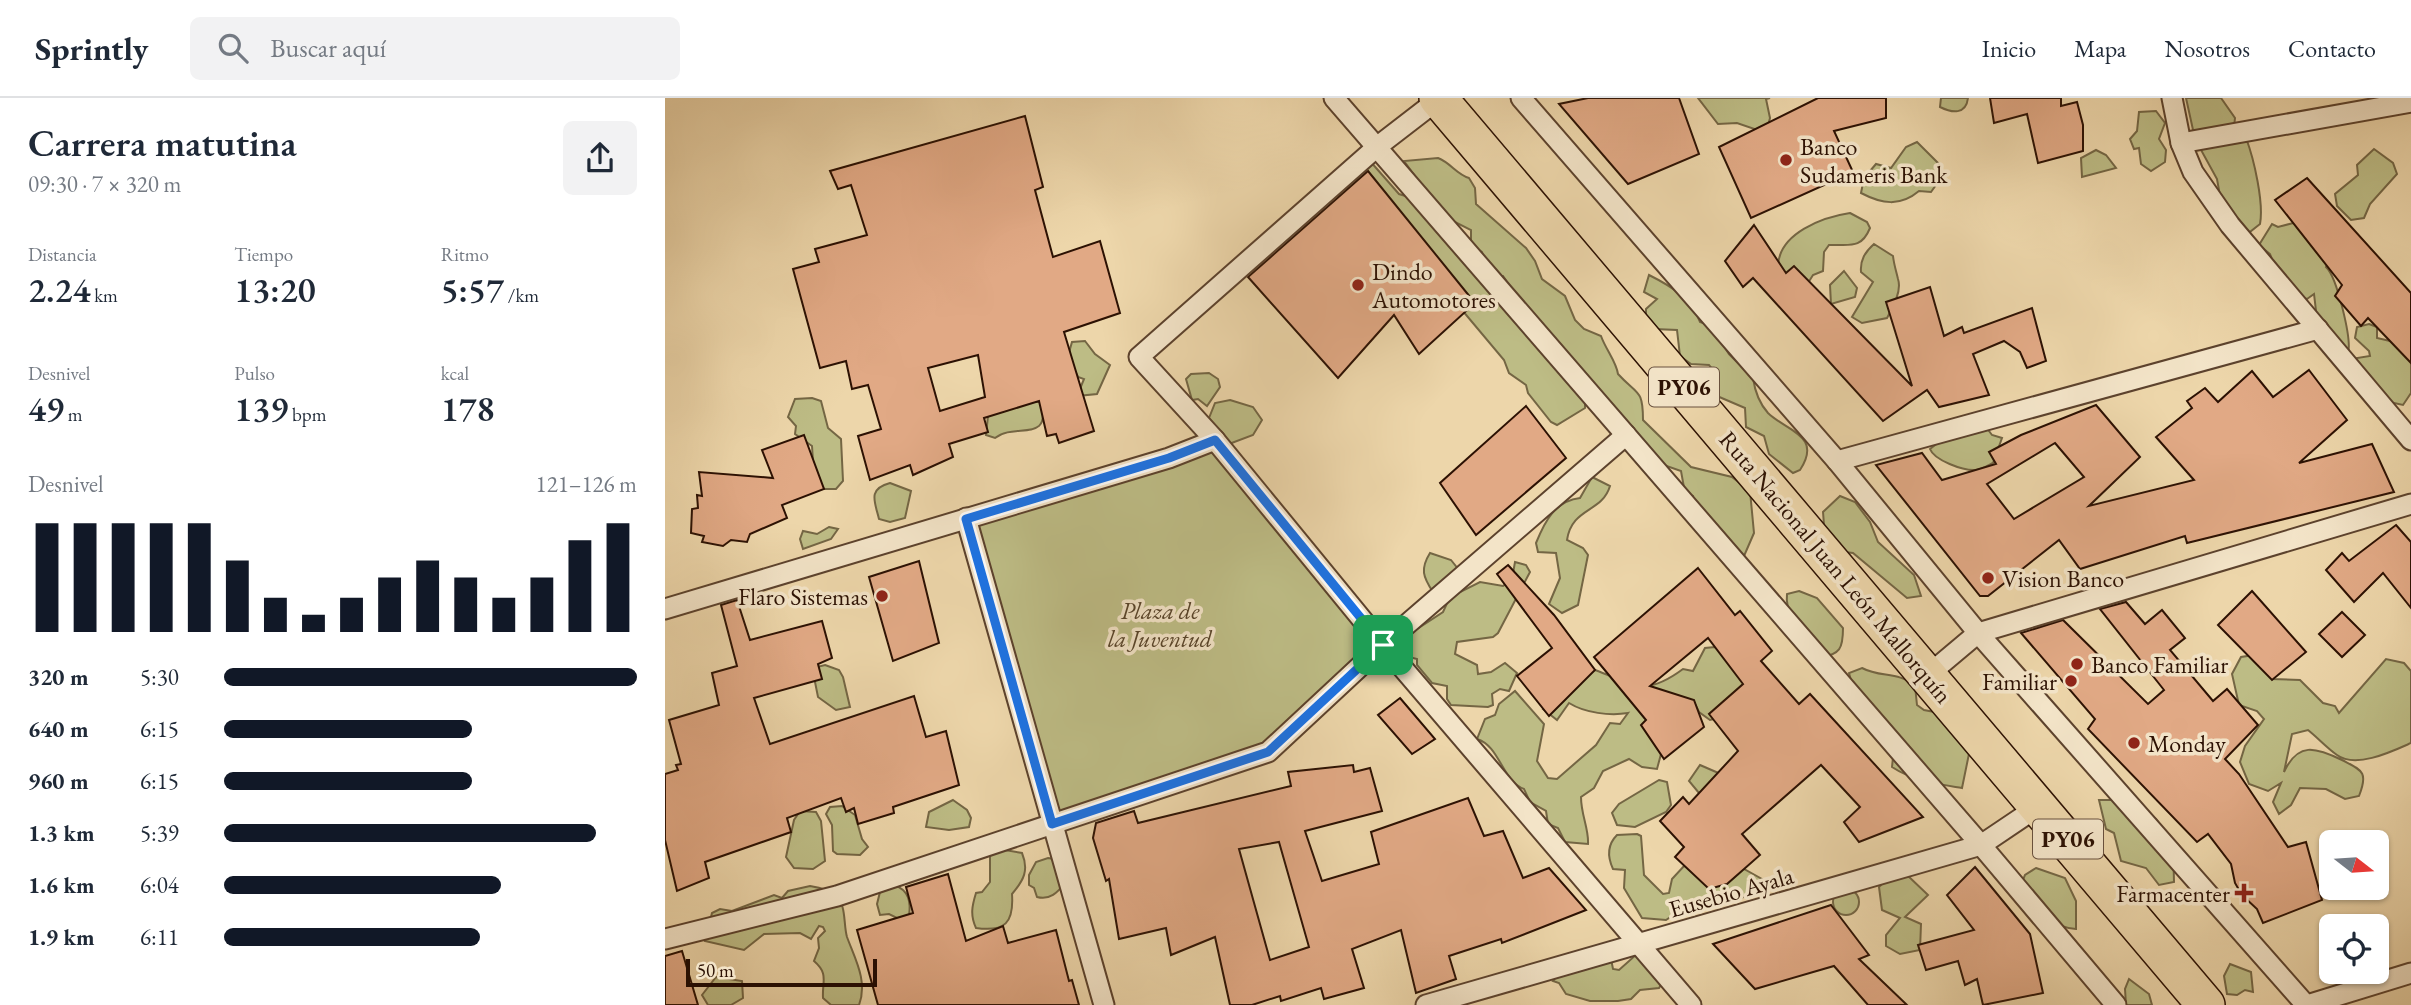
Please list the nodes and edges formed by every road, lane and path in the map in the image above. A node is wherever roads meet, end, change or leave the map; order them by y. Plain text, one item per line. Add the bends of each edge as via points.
1 (1334, 98) edge
2 (1521, 98) edge
3 (2172, 98) edge
4 (1438, 99) edge
5 (2411, 102) edge
6 (2181, 143) junction
7 (1378, 146) junction
8 (2318, 329) junction
9 (1626, 435) junction
10 (1215, 440) junction
11 (2411, 440) edge
12 (1837, 461) junction
13 (2411, 504) edge
14 (966, 519) junction
15 (665, 609) edge
16 (1978, 634) junction
17 (1383, 645) junction
18 (1928, 675) junction
19 (2039, 806) junction
20 (1052, 824) junction
21 (1981, 845) junction
22 (665, 939) edge
23 (1639, 944) junction
24 (2411, 973) edge
25 (1104, 1005) edge
26 (1426, 1005) edge
27 (1691, 1005) edge
28 (2116, 1005) edge
29 (2206, 1005) edge
30 (2307, 1005) edge

1 - 7 street
2 - 12 street
3 - 6 street
4 - 7 street
4 - 18 highway, Ruta Nacional Juan León Mallorquín / PY06
5 - 6 street
6 - 8 street via 2193,172 2230,225
7 - 9 street
7 - 10 street via 1139,357
8 - 11 street
8 - 12 street
9 - 17 street
9 - 21 street
10 - 14 street
10 - 17 street
12 - 16 street
13 - 16 street
14 - 15 street
14 - 20 street
16 - 18 street
16 - 30 street
17 - 20 street via 1268,752
17 - 23 street
18 - 19 highway, Ruta Nacional Juan León Mallorquín / PY06
19 - 21 street, Eusebio Ayala
19 - 29 highway, Ruta Nacional Juan León Mallorquín / PY06
20 - 22 street via 837,896
20 - 25 street
21 - 23 street, Eusebio Ayala
21 - 28 street
23 - 26 street, Eusebio Ayala
23 - 27 street
24 - 30 street

